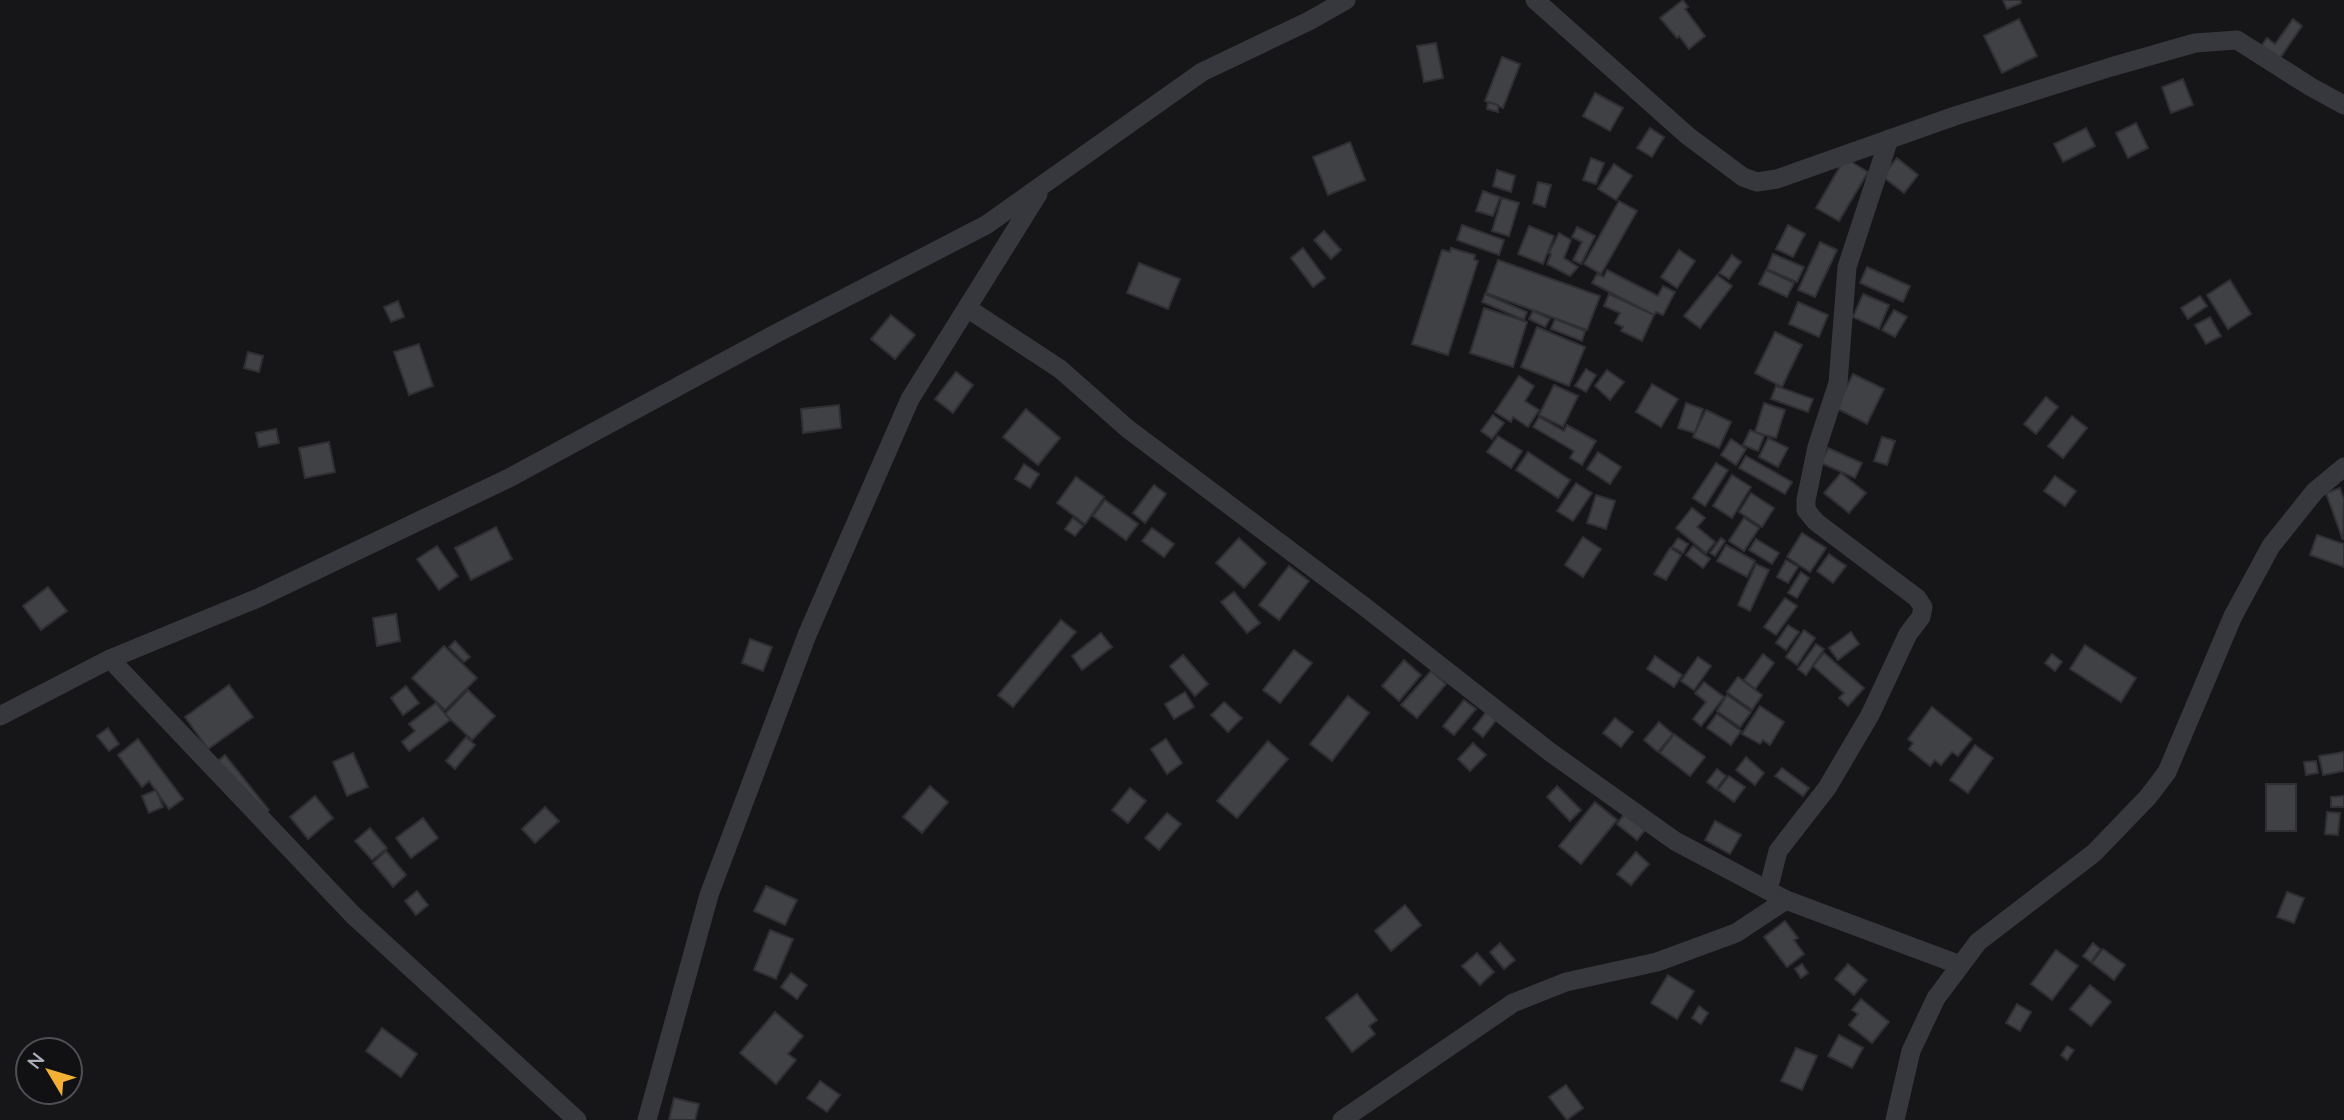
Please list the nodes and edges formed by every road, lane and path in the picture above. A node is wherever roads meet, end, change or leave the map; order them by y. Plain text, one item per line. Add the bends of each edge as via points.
1 (1346, 0) edge
2 (1535, 0) edge
3 (2344, 105) edge
4 (1889, 139) junction
5 (1042, 187) junction
6 (967, 307) junction
7 (2344, 467) edge
8 (110, 659) junction
9 (0, 716) edge
10 (1768, 890) junction
11 (1786, 900) junction
12 (1960, 965) junction
13 (577, 1120) edge
14 (646, 1120) edge
15 (1342, 1120) edge
16 (1895, 1120) edge

1 - 5 street via 1202,72
2 - 4 street via 1688,136 1743,177 1758,182 1777,179
3 - 4 street via 2236,40 2194,43
4 - 10 street via 1847,267 1838,383 1817,447 1806,510 1923,607 1870,715 1827,788 1778,851
5 - 6 street
5 - 8 street via 986,225 511,477 258,598
6 - 10 street via 1060,369 1128,429 1550,752 1675,841
6 - 14 street via 910,399 807,635 709,895
7 - 12 street via 2315,491 2271,546 2233,616 2168,772 2094,853 1978,942
8 - 9 street
8 - 13 street via 353,915
10 - 11 street
11 - 12 street
11 - 15 street via 1736,933 1657,961 1566,982 1513,1003
12 - 16 street via 1936,998 1911,1051

